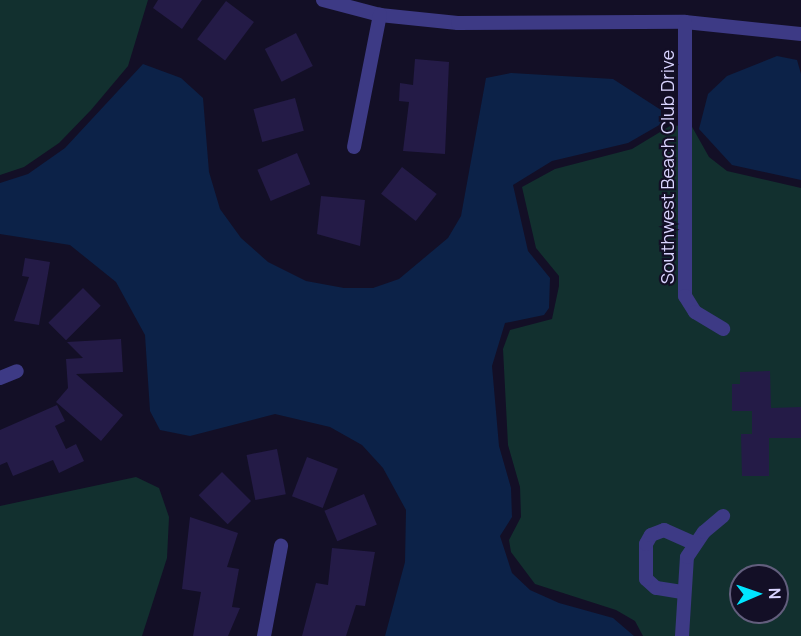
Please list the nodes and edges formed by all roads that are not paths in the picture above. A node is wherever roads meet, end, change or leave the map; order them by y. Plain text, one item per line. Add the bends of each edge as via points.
1 (323, 0) edge
2 (380, 15) junction
3 (685, 22) junction
4 (801, 34) edge
5 (354, 147) dead end
6 (723, 328) dead end
7 (18, 371) dead end
8 (0, 378) edge
9 (723, 516) dead end
10 (693, 543) junction
11 (281, 546) dead end
12 (682, 592) junction
13 (264, 636) edge
14 (682, 636) edge

1 - 2 street
2 - 3 street via 458,23
2 - 5 street
3 - 4 street
3 - 6 street, Southwest Beach Club Drive via 686,296 695,312
7 - 8 street
9 - 10 street
10 - 12 street
10 - 12 street via 664,530 646,543 646,579 656,588
11 - 13 street
12 - 14 street

